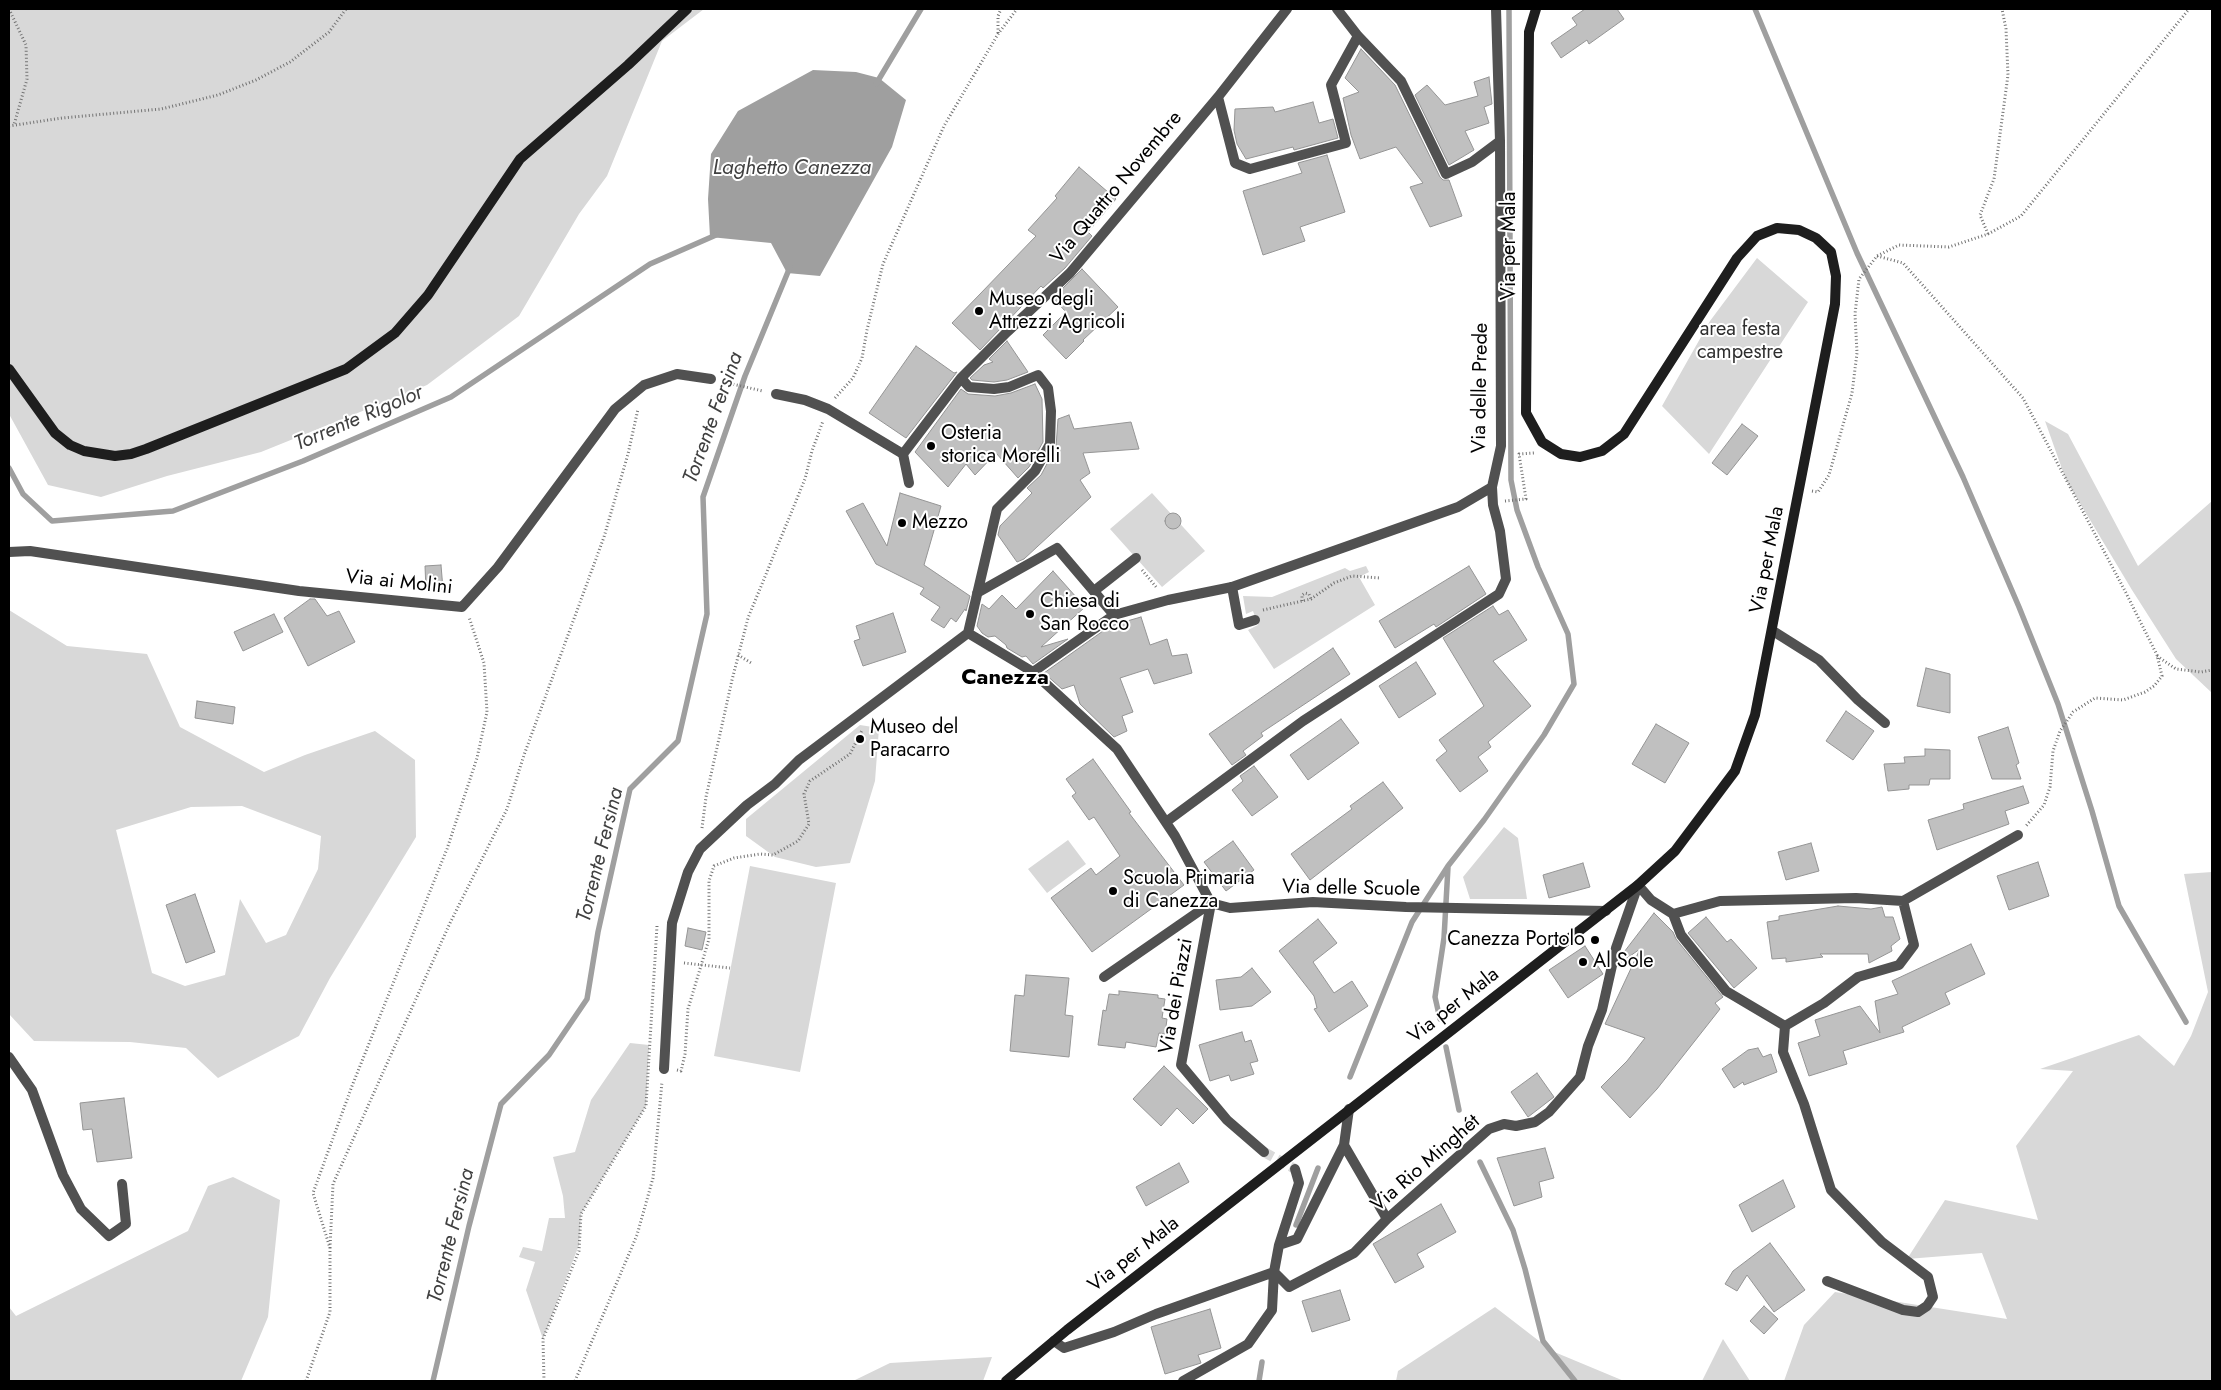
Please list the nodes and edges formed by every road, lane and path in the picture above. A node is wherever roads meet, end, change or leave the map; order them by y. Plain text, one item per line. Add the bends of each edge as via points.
1 (9, 9) edge
2 (346, 9) edge
3 (687, 9) edge
4 (1001, 9) edge
5 (1287, 9) edge
6 (1337, 9) edge
7 (1496, 9) edge
8 (1536, 9) edge
9 (2002, 9) edge
10 (2189, 9) edge
11 (998, 34) dead end
12 (1358, 36) junction
13 (1218, 97) junction
14 (9, 126) edge
15 (14, 126) junction
16 (1500, 141) junction
17 (1988, 234) junction
18 (1877, 256) junction
19 (9, 369) edge
20 (961, 378) junction
21 (711, 379) joint
22 (644, 385) junction
23 (776, 394) joint
24 (1542, 442) junction
25 (903, 454) junction
26 (909, 483) dead end
27 (1492, 488) junction
28 (1799, 491) junction
29 (1506, 501) dead end
30 (9, 552) edge
31 (1136, 558) dead end
32 (1380, 578) dead end
33 (1232, 587) junction
34 (1094, 591) junction
35 (977, 593) junction
36 (1311, 599) junction
37 (1302, 601) junction
38 (462, 607) junction
39 (1114, 615) junction
40 (1257, 616) joint
41 (1773, 631) junction
42 (968, 633) junction
43 (738, 655) dead end
44 (2156, 655) junction
45 (753, 664) dead end
46 (2212, 670) edge
47 (1033, 672) junction
48 (859, 713) junction
49 (1885, 724) dead end
50 (1166, 822) junction
51 (2018, 835) joint
52 (1638, 884) junction
53 (1903, 901) junction
54 (1211, 903) junction
55 (1606, 911) junction
56 (1673, 914) junction
57 (658, 923) dead end
58 (670, 961) junction
59 (701, 965) junction
60 (730, 968) dead end
61 (1104, 977) dead end
62 (1785, 1026) junction
63 (9, 1057) edge
64 (664, 1069) joint
65 (681, 1071) dead end
66 (1349, 1109) junction
67 (1344, 1145) junction
68 (1264, 1152) tunnel mouth
69 (1295, 1169) dead end
70 (122, 1184) dead end
71 (1387, 1219) junction
72 (1279, 1245) junction
73 (330, 1248) junction
74 (1274, 1272) junction
75 (1826, 1281) dead end
76 (1054, 1341) junction
77 (306, 1381) edge
78 (544, 1381) edge
79 (575, 1381) edge
80 (1006, 1381) edge
81 (1184, 1381) edge

1 - 15 path via 26,45 27,79
2 - 15 path via 330,32 290,62 218,95 161,109
3 - 19 main road via 520,159 428,295 395,333 346,369 146,449 115,456 84,451 55,433
4 - 11 path
5 - 13 street, Via Quattro Novembre
6 - 12 street
7 - 16 street, Via delle Prede
8 - 24 main road, Via per Mala via 1529,32 1526,413
9 - 17 path via 2008,75 1994,179 1980,214
10 - 17 path via 2021,216
12 - 13 street via 1331,85 1346,143 1250,169 1235,163
12 - 16 street via 1401,81 1446,174 1472,162
13 - 20 street, Via Quattro Novembre via 1070,273
14 - 15 path
16 - 27 street, Via delle Prede via 1501,446
17 - 18 path via 1949,247 1899,245
18 - 28 path via 1859,279 1857,353 1852,393 1829,476 1818,492
18 - 44 path via 1903,263 2023,398
20 - 25 street, Via Quattro Novembre
20 - 35 street via 970,387 994,389 1009,387 1038,375 1048,388 1051,411 1050,444 1035,471 997,509
21 - 22 street, Via ai Molini via 677,374
21 - 23 path
22 - 38 street, Via ai Molini via 615,410 498,568
22 - 73 path via 604,536 506,809 450,923 333,1184
23 - 25 street via 828,409
24 - 28 main road, Via per Mala via 1561,454 1580,457 1602,451 1624,434 1738,258 1757,236 1777,228 1799,230 1816,238 1831,252 1836,276 1835,304
24 - 29 path via 1533,453 1519,454 1526,499
25 - 26 street
27 - 33 street via 1458,507
27 - 50 street, Via delle Prede via 1492,505 1500,531 1506,579 1500,594 1303,721
28 - 41 main road, Via per Mala
30 - 38 street, Via ai Molini via 30,551 299,591
31 - 34 street
32 - 36 path via 1352,576 1334,583
33 - 39 street
33 - 40 street via 1239,625
34 - 35 street via 1057,548
34 - 39 street
35 - 42 street
36 - 37 path
36 - 37 path via 1305,593
37 - 40 path via 1274,606
38 - 73 path via 466,608 484,663 487,712 477,758 447,849 313,1193
39 - 47 street
41 - 49 street via 1819,660
41 - 52 main road, Via per Mala via 1755,714 1735,771 1675,851
42 - 47 street
42 - 48 street via 872,707
43 - 45 path
44 - 46 path via 2176,669
44 - 51 path via 2162,676 2150,689 2123,700 2095,698 2073,712 2060,731 2044,805
47 - 50 street via 1117,749
48 - 58 street via 799,760 700,849 688,872 672,923
48 - 59 path via 865,726 850,754 810,781 804,794 809,824 798,841 773,855 734,858 714,866 709,881 709,939
50 - 54 street
51 - 53 street
52 - 55 main road, Via per Mala
52 - 56 street via 1651,900
52 - 71 street, Via Rio Minghét via 1616,948 1602,1010 1580,1077 1535,1122 1516,1126 1504,1124 1489,1129
53 - 56 street via 1856,898 1720,901
53 - 62 street via 1914,945 1899,965 1858,977 1824,1003
54 - 55 street, Via delle Scuole via 1230,908 1313,902
54 - 61 street
54 - 68 street, Via dei Piazzi via 1181,1065 1226,1120
55 - 66 main road, Via per Mala
56 - 62 street via 1681,935 1726,991
57 - 78 path via 646,1106 581,1214 579,1251 543,1339
58 - 59 path
58 - 64 street
59 - 60 path
59 - 65 path via 688,1009
62 - 75 street via 1783,1052 1804,1104 1831,1190 1882,1242 1928,1277 1932,1297 1918,1312 1902,1310
63 - 70 street via 32,1090 63,1175 81,1209 108,1236 126,1224
64 - 79 path via 653,1178 637,1235
66 - 67 street
66 - 76 main road, Via per Mala
67 - 71 street
67 - 72 street via 1297,1239
69 - 72 street via 1300,1183
71 - 74 street, Via Rio Minghét via 1354,1253 1289,1287
72 - 74 street
73 - 77 path via 330,1312
74 - 76 street via 1064,1348
74 - 81 street via 1272,1310 1248,1344
76 - 80 main road, Via per Mala

